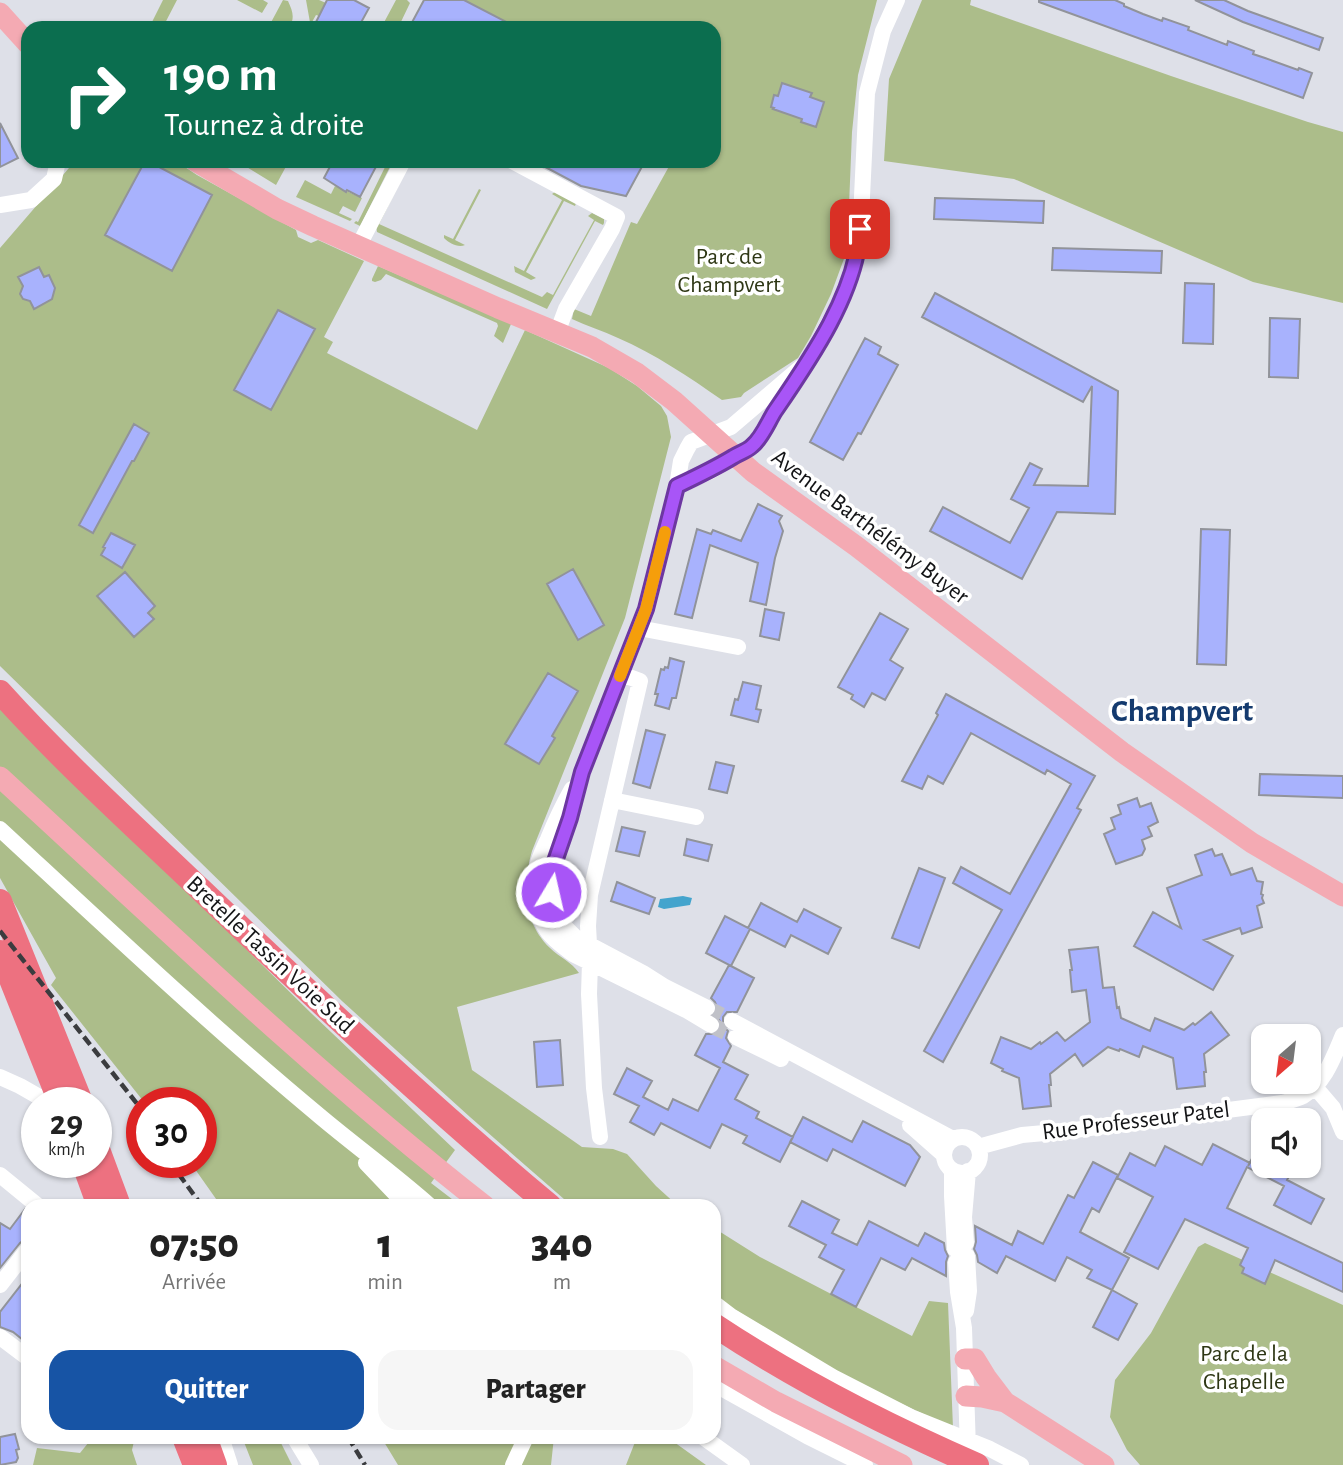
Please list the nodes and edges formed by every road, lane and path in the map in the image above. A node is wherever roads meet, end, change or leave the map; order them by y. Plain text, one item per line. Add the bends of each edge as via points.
1 (897, 0) edge
2 (0, 13) edge
3 (21, 36) edge
4 (56, 168) edge
5 (207, 168) edge
6 (399, 168) edge
7 (525, 168) edge
8 (0, 205) edge
9 (358, 247) junction
10 (557, 333) junction
11 (807, 362) junction
12 (711, 435) junction
13 (734, 456) junction
14 (677, 486) junction
15 (639, 628) junction
16 (738, 647) dead end
17 (621, 674) junction
18 (0, 692) edge
19 (0, 778) edge
20 (612, 800) junction
21 (696, 817) dead end
22 (0, 829) edge
23 (1343, 896) edge
24 (0, 901) edge
25 (0, 952) edge
26 (590, 954) junction
27 (707, 1008) tunnel mouth
28 (732, 1021) tunnel mouth
29 (711, 1025) tunnel mouth
30 (1343, 1035) edge
31 (736, 1038) tunnel mouth
32 (0, 1077) edge
33 (1321, 1078) edge
34 (22, 1087) edge
35 (54, 1087) edge
36 (74, 1087) edge
37 (1306, 1094) edge
38 (1321, 1094) edge
39 (322, 1119) junction
40 (1343, 1132) edge
41 (600, 1137) dead end
42 (953, 1139) junction
43 (978, 1147) junction
44 (944, 1155) junction
45 (960, 1171) junction
46 (112, 1173) edge
47 (0, 1175) edge
48 (89, 1178) edge
49 (108, 1178) edge
50 (29, 1199) edge
51 (96, 1199) edge
52 (116, 1199) edge
53 (129, 1199) edge
54 (400, 1199) edge
55 (422, 1199) edge
56 (476, 1199) edge
57 (543, 1199) edge
58 (21, 1258) edge
59 (0, 1285) edge
60 (721, 1308) edge
61 (721, 1329) edge
62 (0, 1336) edge
63 (21, 1352) edge
64 (965, 1359) junction
65 (721, 1370) edge
66 (721, 1388) edge
67 (966, 1396) junction
68 (1005, 1402) junction
69 (180, 1444) edge
70 (187, 1444) edge
71 (209, 1444) edge
72 (210, 1444) edge
73 (223, 1444) edge
74 (298, 1444) edge
75 (523, 1444) edge
76 (713, 1444) edge
77 (1017, 1464) edge
78 (184, 1465) edge
79 (195, 1465) edge
80 (215, 1465) edge
81 (221, 1465) edge
82 (230, 1465) edge
83 (311, 1465) edge
84 (513, 1465) edge
85 (742, 1465) edge
86 (865, 1465) edge
87 (902, 1465) edge
88 (969, 1465) edge
89 (976, 1465) edge
90 (1104, 1465) edge

1 - 11 street via 883,31 867,93 860,238 854,267
2 - 3 main road
4 - 8 street via 54,178 31,200
5 - 9 main road, Avenue Barthélémy Buyer
6 - 9 street
7 - 10 street via 617,217
9 - 10 main road, Avenue Barthélémy Buyer
10 - 12 main road, Avenue Barthélémy Buyer via 637,373
11 - 12 street via 731,427
11 - 13 street via 752,447
12 - 13 main road, Avenue Barthélémy Buyer
12 - 14 street via 691,442 681,461
13 - 14 street
13 - 23 main road, Avenue Barthélémy Buyer via 1132,759 1252,843
14 - 15 street
15 - 16 street
15 - 17 street
17 - 20 street via 640,681
17 - 26 street via 534,876 534,896 548,931 573,954
18 - 57 highway, Bretelle Tassin Voie Sud via 326,1010
19 - 56 main road via 292,1045
20 - 21 street
20 - 26 street via 590,895
22 - 39 street
24 - 36 highway
25 - 35 highway
26 - 27 street via 643,973
26 - 29 street
26 - 41 street
28 - 42 street
30 - 33 street
31 - 44 street via 898,1118
32 - 34 street
37 - 43 street, Rue Professeur Patel via 1282,1103 1021,1135
38 - 40 street
39 - 54 street
39 - 55 street
42 - 43 street via 964,1137
42 - 44 street
43 - 45 street via 977,1164
44 - 45 street via 948,1166
45 - 64 street via 952,1196 961,1253 958,1292
46 - 53 street
47 - 50 street
48 - 51 highway
49 - 52 highway
58 - 59 street
60 - 77 street via 834,1377
61 - 89 highway via 823,1391
62 - 63 street
64 - 67 street
64 - 68 main road via 975,1359
65 - 87 main road
66 - 86 street
67 - 68 main road
67 - 88 street
68 - 90 main road
69 - 78 street
70 - 79 highway
71 - 80 highway
72 - 81 street
73 - 82 street
74 - 83 street
75 - 84 street
76 - 85 street

